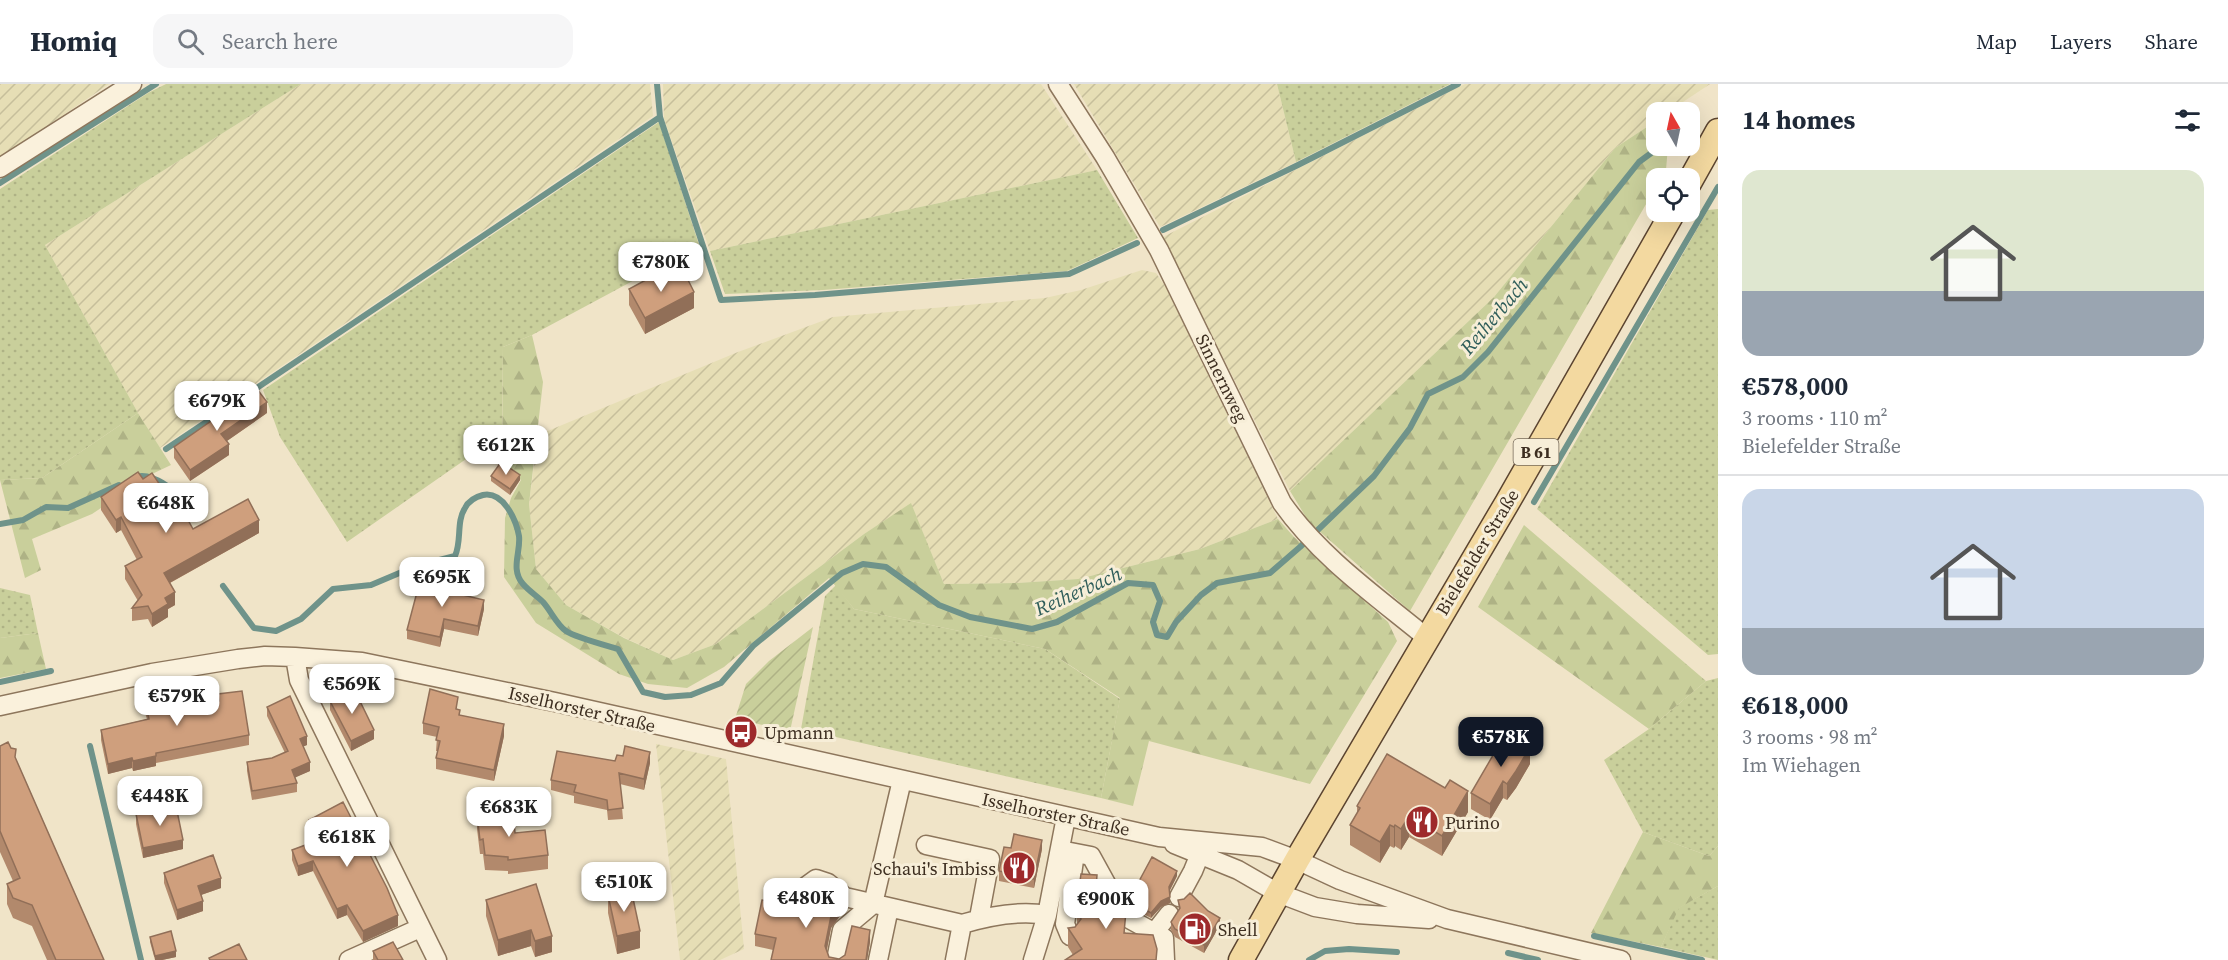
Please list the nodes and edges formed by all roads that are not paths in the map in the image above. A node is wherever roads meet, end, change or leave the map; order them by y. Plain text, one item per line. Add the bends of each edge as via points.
1 (132, 84) edge
2 (1058, 84) edge
3 (1718, 131) edge
4 (0, 168) edge
5 (1697, 168) edge
6 (1667, 222) edge
7 (1427, 638) junction
8 (295, 657) junction
9 (0, 706) edge
10 (902, 780) junction
11 (1066, 817) junction
12 (926, 845) dead end
13 (1203, 848) junction
14 (1067, 851) junction
15 (1297, 860) junction
16 (1278, 893) junction
17 (1179, 897) edge
18 (802, 903) edge
19 (881, 906) junction
20 (1169, 914) dead end
21 (1047, 915) junction
22 (1447, 919) junction
23 (970, 921) junction
24 (420, 928) junction
25 (1154, 933) junction
26 (1070, 936) edge
27 (349, 960) edge
28 (437, 960) edge
29 (836, 960) edge
30 (878, 960) edge
31 (955, 960) edge
32 (1033, 960) edge
33 (1165, 960) edge
34 (1241, 960) edge
35 (1621, 960) edge

1 - 4 street
2 - 7 street, Sinnernweg via 1159,250 1282,503 1303,530 1358,583
3 - 5 main road
6 - 7 main road, Bielefelder Straße / B 61
7 - 15 main road, Bielefelder Straße / B 61
8 - 9 street, Isselhorster Straße via 265,656 194,666
8 - 10 street, Isselhorster Straße via 397,668
8 - 24 street via 299,680
10 - 11 street, Isselhorster Straße
10 - 19 street
11 - 13 street, Isselhorster Straße
11 - 14 street
12 - 23 street via 990,859
13 - 15 street, Isselhorster Straße via 1262,847
13 - 16 street, Isselhorster Straße
13 - 17 street
14 - 21 street
14 - 25 street via 1091,856 1124,916
14 - 26 street via 1065,924
15 - 16 main road, B 61
15 - 22 street, Isselhorster Straße
16 - 22 street, Isselhorster Straße via 1314,907 1357,914
16 - 34 main road, B 61
18 - 19 street via 806,887 816,879 845,897
19 - 23 street
19 - 29 street via 843,930
19 - 30 street
20 - 25 street
21 - 23 street via 1034,913
21 - 32 street
22 - 35 street, Isselhorster Straße
23 - 31 street
24 - 27 street
24 - 28 street
25 - 33 street via 1164,938

